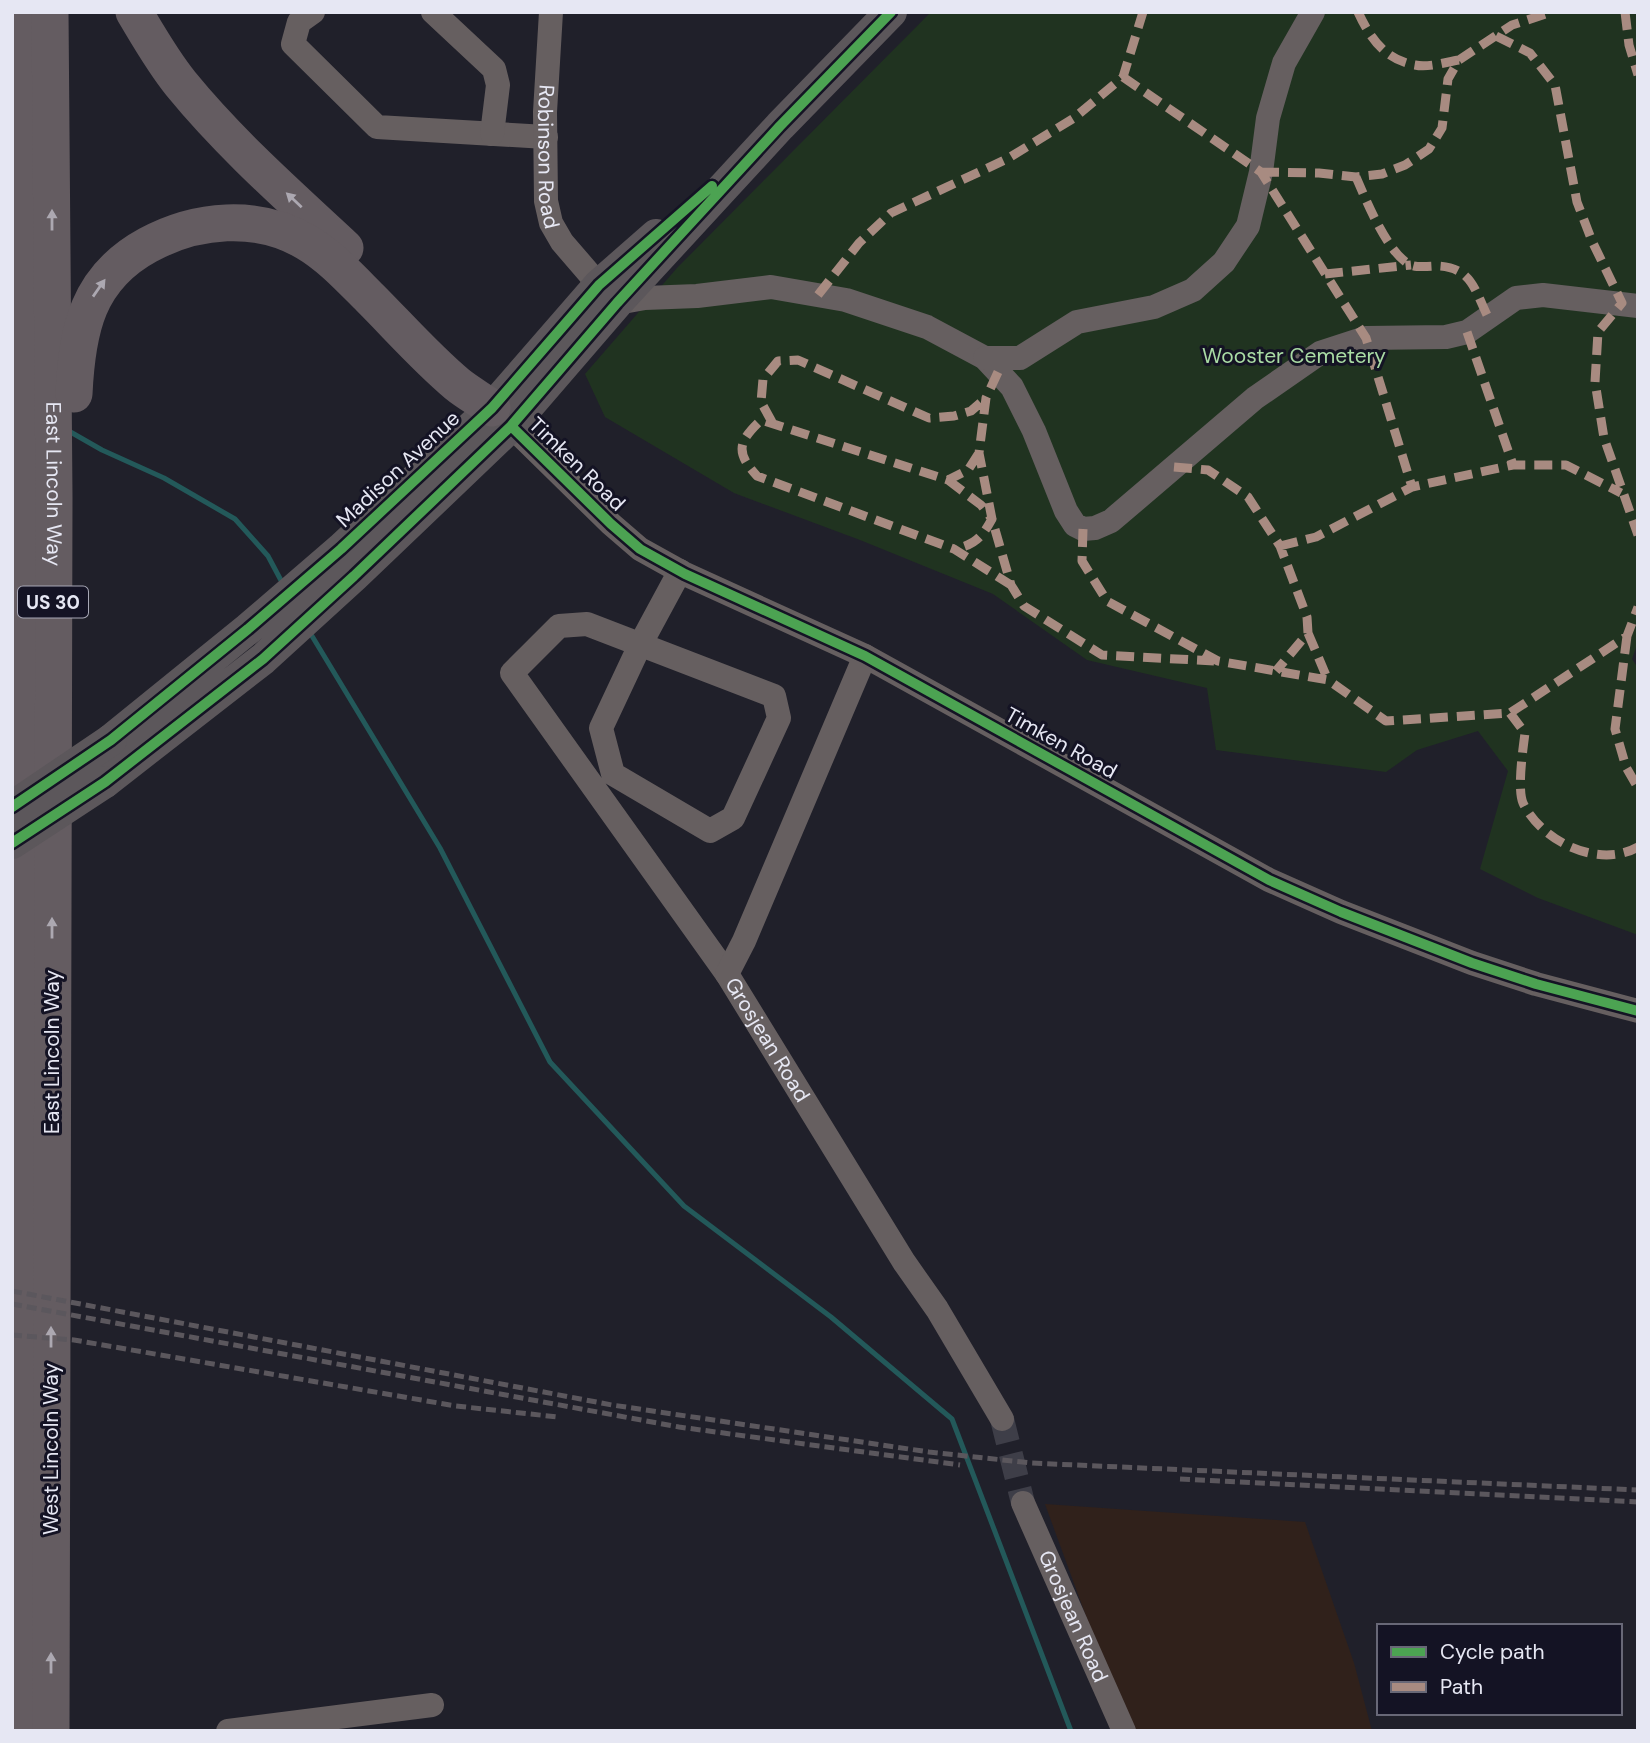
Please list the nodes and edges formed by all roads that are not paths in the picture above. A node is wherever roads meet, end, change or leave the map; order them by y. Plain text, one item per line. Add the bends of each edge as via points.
1 (18, 12) edge
2 (50, 12) edge
3 (134, 12) edge
4 (313, 12) edge
5 (433, 12) edge
6 (551, 12) edge
7 (891, 12) edge
8 (1312, 12) edge
9 (492, 134) junction
10 (545, 136) junction
11 (608, 294) junction
12 (1638, 306) edge
13 (64, 344) junction
14 (985, 358) junction
15 (1020, 358) junction
16 (1012, 387) junction
17 (502, 417) junction
18 (348, 563) junction
19 (680, 571) junction
20 (640, 645) junction
21 (865, 656) junction
22 (12, 807) edge
23 (12, 843) edge
24 (727, 974) junction
25 (1638, 1011) edge
26 (51, 1168) joint
27 (1002, 1419) tunnel mouth
28 (12, 1442) edge
29 (1023, 1503) tunnel mouth
30 (19, 1529) junction
31 (432, 1705) dead end
32 (19, 1731) edge
33 (51, 1731) edge
34 (228, 1731) edge
35 (1124, 1731) edge

1 - 30 highway, East Lincoln Way / US 30 via 22,480
13 -> 2 highway, East Lincoln Way / US 30
17 -> 3 highway via 469,368 208,115 180,83
4 - 9 street via 299,22 293,44 377,127
5 - 9 street via 494,69 498,85
6 - 10 street, Robinson Road
7 - 11 main road, Madison Avenue
8 - 15 street via 1284,63 1268,118 1248,226 1224,262 1193,289 1153,307 1077,322
9 - 10 street
10 - 11 street, Robinson Road via 551,223
11 - 14 street via 697,296 771,287 846,300 927,327
11 - 17 main road, Madison Avenue
12 - 16 street via 1543,295 1516,299 1467,332 1446,337 1366,338 1320,353 1255,398 1111,521 1096,528 1075,525 1066,511
13 -> 17 highway via 82,323 92,298 124,260 186,228 244,223 286,232 321,252 457,384
26 -> 13 highway, East Lincoln Way / US 30 via 52,708
14 - 15 street
14 - 16 street
15 - 16 street
17 - 18 main road, Madison Avenue
17 - 19 street, Timken Road via 630,541
18 - 22 main road, Madison Avenue, bridge via 248,629 111,740
18 - 23 main road, Madison Avenue, bridge via 263,659 105,782
19 - 20 street
19 - 21 street, Timken Road
20 - 20 street via 774,696 779,718 733,818 710,831 613,774 601,728
20 - 24 street, Grosjean Road via 587,625 559,626 512,673
21 - 24 street
21 - 25 street, Timken Road via 1269,880 1472,963
24 - 27 street, Grosjean Road
33 -> 26 highway, West Lincoln Way / US 30
28 - 30 highway
29 - 35 street, Grosjean Road
30 - 32 highway, West Lincoln Way / US 30
31 - 34 street

